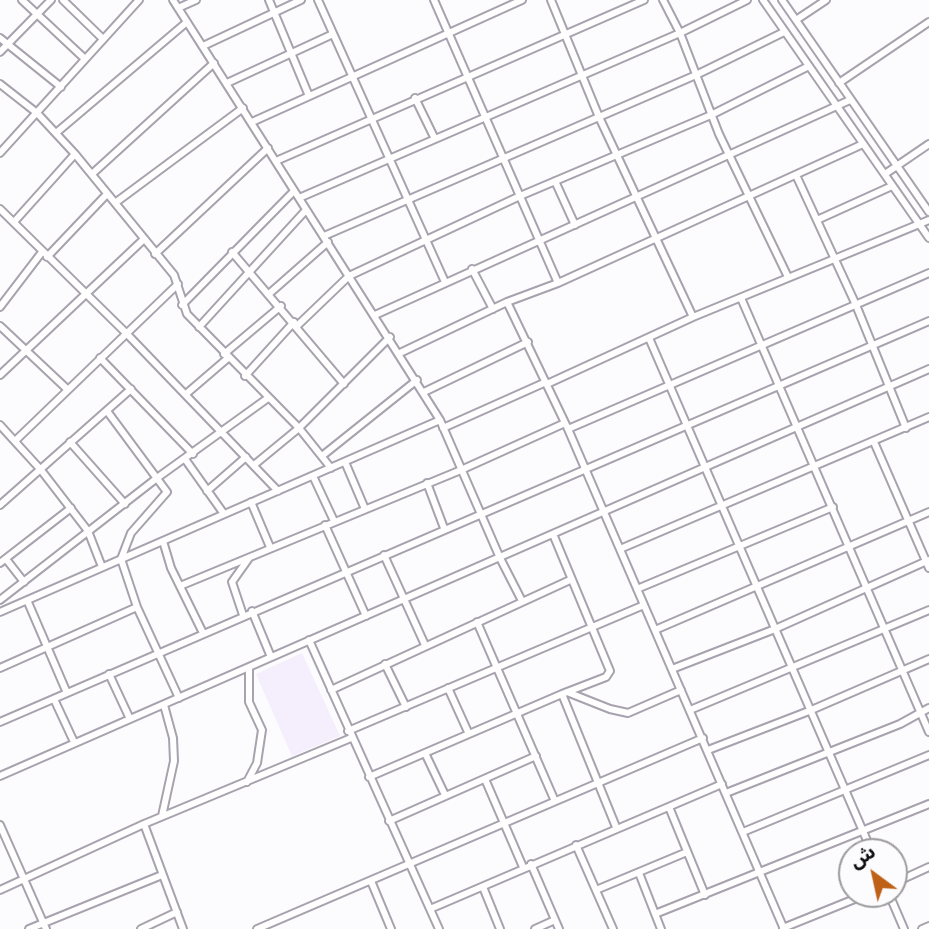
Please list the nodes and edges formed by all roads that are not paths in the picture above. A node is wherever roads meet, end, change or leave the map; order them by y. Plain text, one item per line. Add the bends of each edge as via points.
1 (22, 0) edge
2 (51, 0) edge
3 (63, 0) edge
4 (139, 0) edge
5 (173, 0) edge
6 (196, 0) edge
7 (269, 0) edge
8 (301, 0) edge
9 (318, 0) edge
10 (434, 0) edge
11 (522, 0) edge
12 (551, 0) edge
13 (644, 0) edge
14 (663, 0) edge
15 (747, 0) edge
16 (763, 0) edge
17 (782, 0) edge
18 (826, 0) edge
19 (178, 8) junction
20 (274, 12) junction
21 (36, 14) junction
22 (796, 20) junction
23 (187, 22) junction
24 (929, 22) edge
25 (784, 32) junction
26 (449, 33) junction
27 (680, 33) junction
28 (333, 34) junction
29 (565, 35) junction
30 (0, 38) edge
31 (103, 39) junction
32 (7, 44) junction
33 (203, 46) junction
34 (0, 52) edge
35 (292, 54) junction
36 (85, 59) junction
37 (214, 63) junction
38 (809, 66) junction
39 (467, 75) junction
40 (582, 75) junction
41 (696, 75) junction
42 (351, 76) junction
43 (227, 83) junction
44 (839, 83) junction
45 (0, 84) edge
46 (61, 87) junction
47 (309, 96) junction
48 (415, 98) junction
49 (850, 100) junction
50 (243, 108) junction
51 (838, 108) junction
52 (37, 113) junction
53 (485, 115) junction
54 (711, 115) junction
55 (599, 117) junction
56 (370, 119) junction
57 (252, 122) junction
58 (56, 133) junction
59 (435, 137) junction
60 (863, 144) junction
61 (929, 144) edge
62 (268, 148) junction
63 (0, 153) edge
64 (75, 154) junction
65 (730, 155) junction
66 (617, 156) junction
67 (503, 158) junction
68 (390, 159) junction
69 (276, 161) junction
70 (896, 166) junction
71 (92, 174) junction
72 (885, 174) junction
73 (796, 175) junction
74 (555, 181) junction
75 (892, 186) junction
76 (294, 191) junction
77 (107, 194) junction
78 (520, 196) junction
79 (748, 196) junction
80 (636, 197) junction
81 (299, 198) junction
82 (407, 199) junction
83 (115, 203) junction
84 (306, 210) junction
85 (929, 212) edge
86 (2, 214) edge
87 (817, 220) junction
88 (929, 220) edge
89 (13, 222) junction
90 (919, 224) junction
91 (575, 225) junction
92 (657, 237) junction
93 (929, 238) edge
94 (326, 239) junction
95 (539, 239) junction
96 (143, 240) junction
97 (426, 240) junction
98 (232, 252) junction
99 (45, 254) junction
100 (155, 254) junction
101 (835, 260) junction
102 (472, 269) junction
103 (250, 271) junction
104 (929, 273) edge
105 (349, 276) junction
106 (788, 277) junction
107 (445, 282) junction
108 (558, 283) junction
109 (178, 284) junction
110 (270, 293) junction
111 (84, 295) junction
112 (741, 298) junction
113 (507, 302) junction
114 (182, 305) junction
115 (856, 305) junction
116 (281, 306) junction
117 (0, 307) edge
118 (493, 309) junction
119 (375, 314) junction
120 (693, 317) junction
121 (929, 321) edge
122 (296, 324) junction
123 (0, 326) edge
124 (199, 327) junction
125 (127, 333) junction
126 (390, 337) junction
127 (649, 338) junction
128 (528, 342) junction
129 (873, 346) junction
130 (763, 347) junction
131 (26, 351) junction
132 (400, 353) junction
133 (226, 356) junction
134 (100, 358) junction
135 (929, 369) edge
136 (0, 375) edge
137 (245, 376) junction
138 (417, 380) junction
139 (546, 383) junction
140 (344, 384) junction
141 (667, 385) junction
142 (780, 386) junction
143 (888, 387) junction
144 (67, 389) junction
145 (131, 389) junction
146 (424, 392) junction
147 (186, 394) junction
148 (268, 398) junction
149 (107, 411) junction
150 (929, 417) edge
151 (440, 420) junction
152 (0, 425) edge
153 (797, 425) junction
154 (566, 426) junction
155 (685, 427) junction
156 (443, 428) junction
157 (906, 428) junction
158 (299, 429) junction
159 (222, 432) junction
160 (15, 441) junction
161 (70, 442) junction
162 (874, 442) junction
163 (193, 454) junction
164 (322, 456) junction
165 (246, 457) junction
166 (185, 459) junction
167 (345, 462) junction
168 (254, 465) junction
169 (816, 466) junction
170 (584, 467) junction
171 (704, 467) junction
172 (331, 468) junction
173 (41, 470) junction
174 (461, 470) junction
175 (313, 476) junction
176 (157, 478) junction
177 (427, 483) junction
178 (207, 491) junction
179 (278, 491) junction
180 (251, 502) junction
181 (125, 504) junction
182 (0, 505) edge
183 (833, 507) junction
184 (71, 508) junction
185 (721, 508) junction
186 (365, 509) junction
187 (604, 511) junction
188 (480, 512) junction
189 (929, 512) edge
190 (224, 514) junction
191 (334, 521) junction
192 (908, 522) junction
193 (325, 525) junction
194 (444, 528) junction
195 (88, 531) junction
196 (553, 534) junction
197 (163, 541) junction
198 (270, 547) junction
199 (738, 547) junction
200 (849, 547) junction
201 (620, 549) junction
202 (252, 555) junction
203 (384, 555) junction
204 (500, 558) junction
205 (121, 559) junction
206 (3, 561) edge
207 (928, 563) edge
208 (102, 567) junction
209 (345, 571) junction
210 (570, 580) junction
211 (24, 582) junction
212 (180, 586) junction
213 (758, 587) junction
214 (867, 588) junction
215 (637, 589) junction
216 (0, 600) edge
217 (27, 600) junction
218 (404, 600) junction
219 (522, 601) junction
220 (644, 605) junction
221 (137, 607) junction
222 (929, 610) edge
223 (252, 611) junction
224 (0, 612) edge
225 (243, 615) junction
226 (366, 617) junction
227 (477, 622) junction
228 (590, 626) junction
229 (775, 629) junction
230 (885, 629) junction
231 (655, 630) junction
232 (203, 633) junction
233 (309, 640) junction
234 (425, 645) junction
235 (48, 646) junction
236 (159, 651) junction
237 (271, 657) junction
238 (929, 659) edge
239 (385, 664) junction
240 (0, 668) edge
241 (249, 668) junction
242 (497, 668) junction
243 (673, 669) junction
244 (791, 669) junction
245 (902, 670) junction
246 (109, 674) junction
247 (448, 688) junction
248 (331, 690) junction
249 (681, 690) junction
250 (67, 693) junction
251 (565, 693) junction
252 (179, 698) junction
253 (54, 699) junction
254 (164, 705) junction
255 (406, 706) junction
256 (929, 708) edge
257 (690, 710) junction
258 (516, 711) junction
259 (809, 711) junction
260 (920, 711) junction
261 (130, 719) junction
262 (0, 722) edge
263 (468, 732) junction
264 (929, 732) edge
265 (350, 734) junction
266 (703, 738) junction
267 (74, 742) junction
268 (708, 750) junction
269 (828, 751) junction
270 (425, 753) junction
271 (929, 755) edge
272 (536, 756) junction
273 (0, 776) edge
274 (369, 777) junction
275 (485, 779) junction
276 (595, 782) junction
277 (247, 783) junction
278 (722, 784) junction
279 (846, 790) junction
280 (726, 793) junction
281 (445, 795) junction
282 (554, 799) junction
283 (929, 804) edge
284 (669, 807) junction
285 (162, 816) junction
286 (389, 821) junction
287 (504, 823) junction
288 (144, 824) junction
289 (0, 825) edge
290 (616, 827) junction
291 (743, 832) junction
292 (863, 832) junction
293 (866, 838) edge
294 (576, 845) junction
295 (687, 852) junction
296 (410, 864) junction
297 (531, 864) junction
298 (523, 867) junction
299 (929, 867) edge
300 (761, 872) junction
301 (639, 873) junction
302 (162, 875) junction
303 (908, 877) edge
304 (25, 881) junction
305 (371, 881) junction
306 (483, 887) junction
307 (0, 890) edge
308 (596, 890) junction
309 (705, 895) junction
310 (838, 906) edge
311 (895, 908) edge
312 (430, 909) junction
313 (177, 912) junction
314 (655, 914) junction
315 (555, 920) junction
316 (275, 921) junction
317 (44, 926) edge
318 (929, 926) edge
319 (388, 928) edge
320 (29, 929) edge
321 (141, 929) edge
322 (183, 929) edge
323 (257, 929) edge
324 (279, 929) edge
325 (439, 929) edge
326 (500, 929) edge
327 (535, 929) edge
328 (559, 929) edge
329 (613, 929) edge
330 (661, 929) edge
331 (783, 929) edge
332 (904, 929) edge
333 (922, 929) edge

1 - 21 street
2 - 21 street
3 - 31 street
4 - 31 street
5 - 19 street
6 - 19 street
7 - 20 street
8 - 20 street
9 - 28 street
10 - 26 street
11 - 26 street
12 - 29 street
13 - 29 street
14 - 27 street
15 - 27 street
16 - 25 street
17 - 22 street
18 - 22 street
19 - 23 street
20 - 33 street
20 - 35 street
21 - 32 street
21 - 36 street
22 - 44 street
23 - 33 street
23 - 58 street
24 - 44 street
25 - 38 street
25 - 41 street
26 - 39 street
26 - 42 street
27 - 40 street
27 - 41 street
28 - 35 street
28 - 42 street
29 - 39 street
29 - 40 street
30 - 32 street
31 - 36 street
32 - 34 street
32 - 46 street
33 - 37 street
35 - 43 street
35 - 47 street
36 - 46 street
37 - 43 street
37 - 71 street
38 - 51 street
38 - 54 street
39 - 48 street
39 - 53 street
40 - 53 street
40 - 55 street
41 - 54 street
41 - 55 street
42 - 47 street
42 - 56 street
43 - 50 street
44 - 49 street
45 - 52 street
46 - 52 street
47 - 57 street
48 - 56 street
48 - 59 street
49 - 51 street
49 - 70 street
50 - 57 street
50 - 83 street
51 - 60 street
51 - 65 street
52 - 58 street
52 - 63 street
53 - 59 street
53 - 67 street
54 - 65 street
54 - 66 street
55 - 66 street
55 - 67 street
56 - 68 street
56 - 69 street
57 - 62 street
58 - 64 street
59 - 68 street
60 - 72 street
60 - 73 street
61 - 70 street
62 - 69 street
62 - 100 street
64 - 71 street
64 - 89 street
65 - 79 street
65 - 80 street
66 - 74 street
66 - 80 street
67 - 78 street
67 - 82 street
68 - 81 street
68 - 82 street
69 - 76 street
70 - 72 street
70 - 85 street
71 - 77 street
72 - 75 street
73 - 79 street
73 - 87 street
74 - 78 street
74 - 91 street
75 - 87 street
75 - 90 street
76 - 81 street
76 - 98 street
77 - 83 street
77 - 99 street
78 - 95 street
78 - 97 street
79 - 92 street
79 - 106 street
80 - 91 street
80 - 92 street
81 - 84 street
82 - 94 street
82 - 97 street
83 - 96 street
84 - 94 street
84 - 103 street
86 - 89 street
87 - 101 street
88 - 90 street
89 - 99 street
90 - 93 street
90 - 101 street
91 - 95 street
92 - 108 street
92 - 120 street
94 - 105 street
94 - 110 street
95 - 102 street
95 - 108 street
96 - 100 street
96 - 111 street
97 - 105 street
97 - 107 street
98 - 103 street
98 - 114 street
99 - 111 street
99 - 117 street
100 - 109 street
101 - 106 street
101 - 115 street
102 - 107 street
102 - 118 street
103 - 110 street
103 - 124 street
104 - 115 street
105 - 119 street
105 - 122 street
106 - 112 street
107 - 119 street
108 - 113 street
109 - 114 street
109 - 125 street
110 - 116 street
111 - 125 street
111 - 131 street
112 - 120 street
112 - 130 street
113 - 118 street
113 - 128 street
114 - 124 street
115 - 129 street
115 - 130 street
116 - 122 street
116 - 133 street
118 - 132 street
119 - 126 street
120 - 127 street
121 - 129 street
122 - 137 street
122 - 140 street
123 - 131 street
124 - 133 street
125 - 134 street
125 - 147 street
126 - 132 street
126 - 140 street
127 - 139 street
127 - 141 street
128 - 139 street
128 - 146 street
129 - 142 street
129 - 143 street
130 - 141 street
130 - 142 street
131 - 136 street
131 - 144 street
132 - 138 street
133 - 137 street
133 - 147 street
134 - 144 street
134 - 145 street
135 - 143 street
137 - 148 street
138 - 146 street
138 - 164 street
139 - 154 street
139 - 156 street
140 - 158 street
141 - 154 street
141 - 155 street
142 - 153 street
142 - 155 street
143 - 153 street
143 - 157 street
144 - 160 street
145 - 149 street
145 - 163 street
146 - 151 street
147 - 159 street
148 - 158 street
148 - 159 street
149 - 161 street
149 - 176 street
150 - 157 street
151 - 156 street
151 - 167 street
152 - 160 street
153 - 169 street
153 - 171 street
154 - 170 street
154 - 174 street
155 - 170 street
155 - 171 street
156 - 174 street
157 - 162 street
158 - 164 street
158 - 168 street
159 - 163 street
159 - 165 street
160 - 173 street
161 - 173 street
161 - 181 street
162 - 169 street
162 - 192 street
163 - 166 street
164 - 172 street
165 - 168 street
165 - 178 street
166 - 176 street
166 - 178 street
167 - 172 street
167 - 186 street
168 - 179 street
169 - 183 street
169 - 185 street
170 - 187 street
170 - 188 street
171 - 185 street
171 - 187 street
172 - 175 street
173 - 182 street
173 - 184 street
174 - 177 street
174 - 188 street
175 - 179 street
175 - 191 street
176 - 181 street
176 - 205 street via 167,495 131,533
177 - 186 street
177 - 194 street
178 - 190 street
179 - 180 street
180 - 190 street
180 - 198 street
181 - 195 street
183 - 199 street
183 - 200 street
184 - 195 street
184 - 206 street
185 - 199 street
185 - 201 street
186 - 191 street
187 - 196 street
187 - 201 street
188 - 194 street
188 - 204 street
189 - 192 street
190 - 197 street
191 - 193 street
192 - 200 street
192 - 207 street
193 - 198 street
193 - 209 street
194 - 203 street
195 - 208 street
195 - 211 street
196 - 204 street
196 - 210 street
197 - 205 street
197 - 212 street
198 - 202 street
199 - 213 street
199 - 215 street
200 - 213 street
200 - 214 street
201 - 215 street
202 - 212 street
202 - 225 street via 232,582
203 - 209 street
203 - 218 street
204 - 218 street
204 - 219 street
205 - 208 street
205 - 221 street
206 - 211 street
207 - 214 street
208 - 217 street
209 - 223 street
209 - 226 street
210 - 219 street
210 - 228 street
211 - 216 street
212 - 232 street
213 - 229 street
213 - 231 street
214 - 229 street
214 - 230 street
215 - 220 street
217 - 224 street
217 - 235 street
218 - 226 street
218 - 234 street
219 - 227 street
220 - 228 street
220 - 231 street
221 - 235 street
221 - 236 street
222 - 230 street
223 - 225 street
223 - 237 street
225 - 232 street
226 - 233 street
227 - 234 street
227 - 242 street
228 - 242 street
228 - 251 street via 609,675
229 - 243 street
229 - 244 street
230 - 244 street
230 - 245 street
231 - 243 street
232 - 236 street
233 - 237 street
233 - 248 street
234 - 239 street
235 - 240 street
235 - 250 street
236 - 246 street
236 - 252 street
237 - 241 street
238 - 245 street
239 - 248 street
239 - 255 street
241 - 252 street
241 - 277 street via 248,702 262,730 257,763
242 - 247 street
242 - 258 street
243 - 249 street
244 - 257 street
244 - 259 street
245 - 259 street
245 - 260 street
246 - 250 street
246 - 261 street
247 - 255 street
247 - 263 street
248 - 265 street
249 - 251 street via 628,713
249 - 257 street
250 - 253 street
251 - 258 street
251 - 276 street
252 - 254 street
253 - 262 street
253 - 267 street
254 - 261 street
254 - 285 street via 174,761
255 - 265 street
256 - 260 street
257 - 266 street
258 - 263 street
258 - 272 street
259 - 268 street
259 - 269 street
260 - 264 street
260 - 269 street via 900,724
261 - 267 street
263 - 270 street
265 - 274 street
265 - 277 street
266 - 268 street
266 - 276 street
267 - 273 street
268 - 278 street
269 - 279 street
269 - 280 street
270 - 274 street
270 - 281 street
271 - 279 street
272 - 275 street
272 - 282 street
274 - 286 street
275 - 281 street
275 - 287 street
276 - 282 street
276 - 290 street
277 - 285 street
278 - 280 street
278 - 284 street
279 - 291 street
279 - 292 street
280 - 291 street
281 - 286 street
282 - 287 street
283 - 292 street
284 - 290 street
284 - 295 street
285 - 288 street
286 - 296 street
287 - 296 street
287 - 298 street
288 - 302 street
288 - 304 street
289 - 304 street
290 - 294 street
291 - 300 street
292 - 293 street
292 - 300 street
294 - 297 street
294 - 308 street
295 - 301 street
295 - 309 street
296 - 305 street
296 - 312 street
297 - 298 street
297 - 315 street
298 - 306 street
299 - 303 street
300 - 309 street
300 - 331 street
301 - 308 street
301 - 314 street
302 - 313 street
302 - 317 street
304 - 307 street
304 - 317 street
305 - 316 street
305 - 319 street
306 - 312 street
306 - 326 street
308 - 329 street
309 - 314 street
310 - 331 street
311 - 332 street
312 - 325 street
313 - 321 street
313 - 322 street
314 - 330 street
315 - 327 street
315 - 328 street
316 - 323 street
316 - 324 street
317 - 320 street
318 - 333 street

